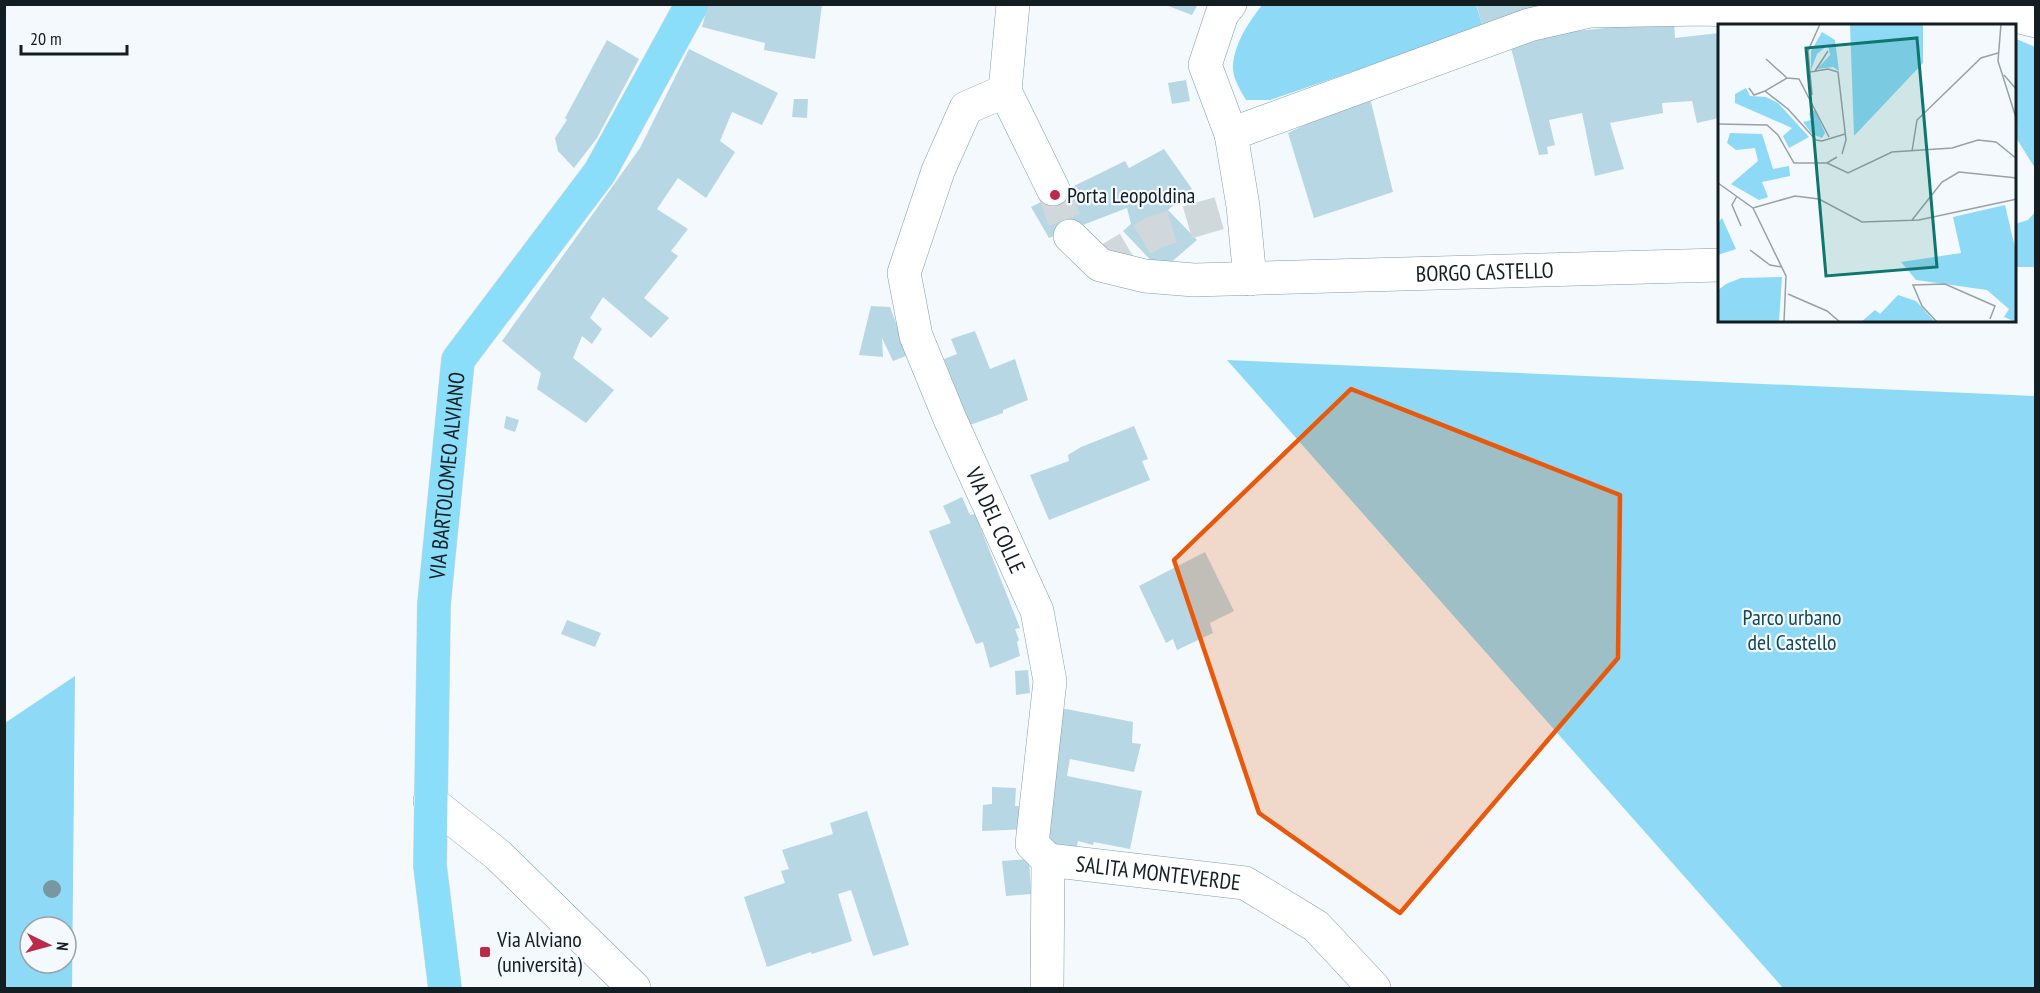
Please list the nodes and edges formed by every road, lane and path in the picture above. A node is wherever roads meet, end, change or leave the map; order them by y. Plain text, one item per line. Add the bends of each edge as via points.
1 (692, 4) edge
2 (1013, 4) edge
3 (1230, 4) edge
4 (1597, 8) edge
5 (1824, 20) edge
6 (2036, 21) edge
7 (1005, 91) junction
8 (1231, 134) junction
9 (1053, 189) tunnel mouth
10 (1070, 236) tunnel mouth
11 (1718, 265) edge
12 (1250, 279) junction
13 (430, 801) junction
14 (1048, 860) junction
15 (445, 988) edge
16 (634, 988) edge
17 (1047, 988) edge
18 (1374, 988) edge

1 - 13 main road, VIA BARTOLOMEO ALVIANO via 600,172 458,360 434,604
2 - 7 street
3 - 8 street via 1222,14 1205,65
4 - 5 street via 1704,9
4 - 8 street via 1528,25
5 - 6 street via 1949,9
7 - 9 street
7 - 14 street, VIA DEL COLLE via 966,108 938,171 904,273 916,336 1037,611 1050,681 1032,844
8 - 12 street
10 - 12 street, BORGO CASTELLO via 1100,265 1194,280
11 - 12 street, BORGO CASTELLO
13 - 15 main road, VIA BARTOLOMEO ALVIANO via 430,866
13 - 16 street via 498,855
14 - 17 street
14 - 18 street, SALITA MONTEVERDE via 1245,883 1316,926

